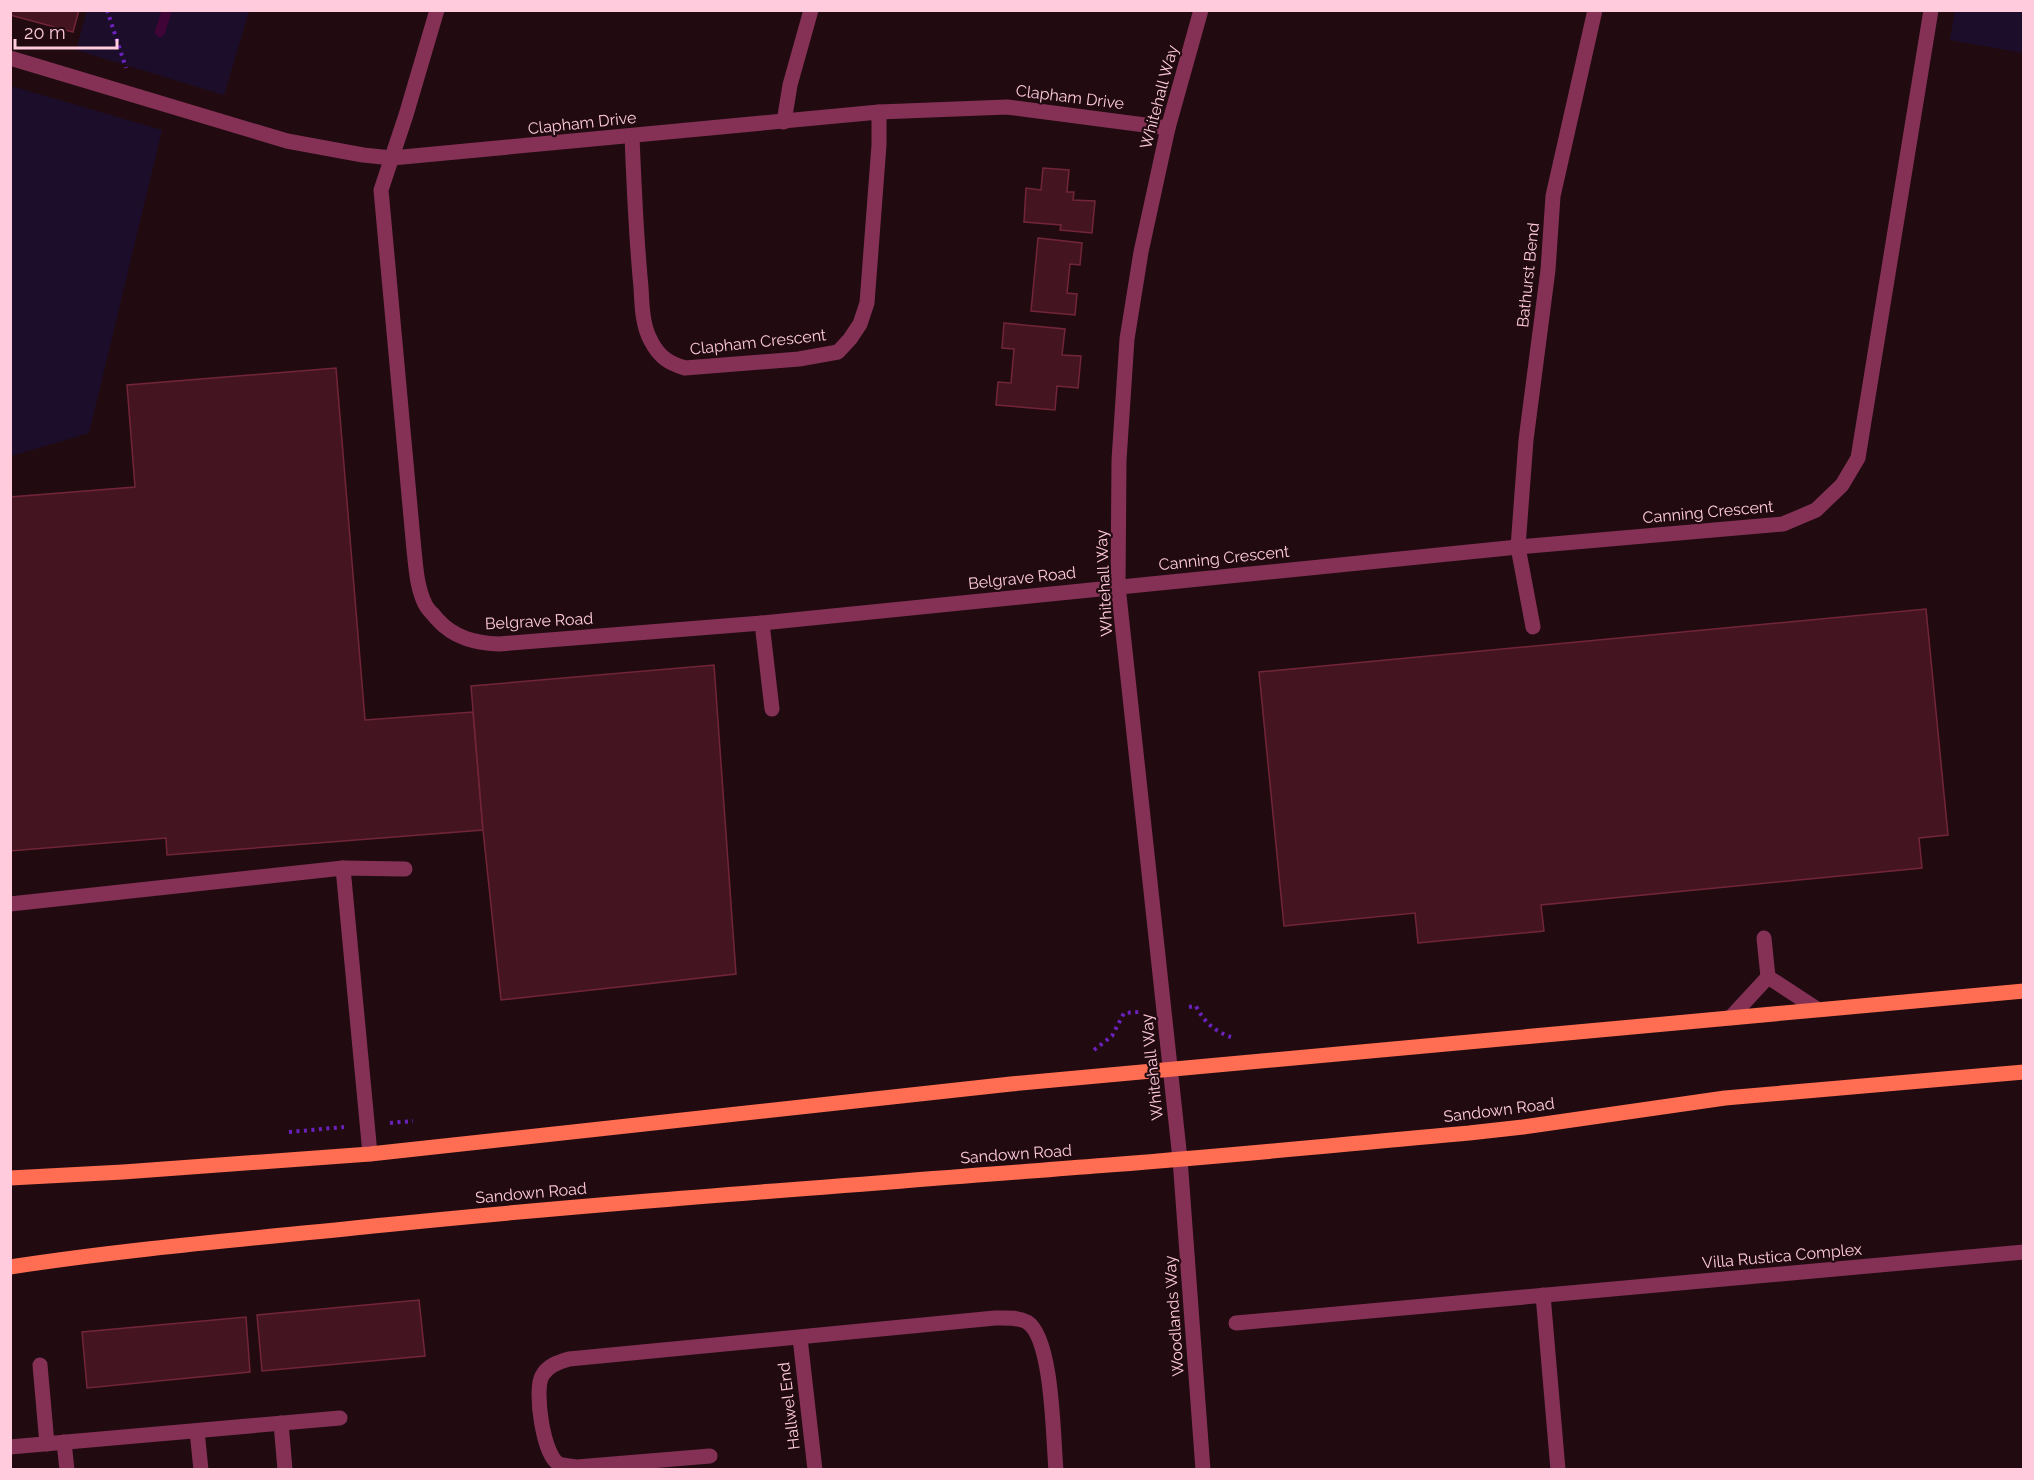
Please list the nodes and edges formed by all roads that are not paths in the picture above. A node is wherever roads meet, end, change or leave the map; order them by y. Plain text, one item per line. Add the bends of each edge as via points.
1 (437, 10) edge
2 (811, 10) edge
3 (1201, 10) edge
4 (1595, 10) edge
5 (1931, 10) edge
6 (10, 58) edge
7 (879, 112) junction
8 (784, 122) junction
9 (1168, 128) junction
10 (632, 136) junction
11 (392, 158) junction
12 (1518, 547) junction
13 (1118, 586) junction
14 (762, 623) junction
15 (1533, 627) dead end
16 (772, 709) dead end
17 (343, 868) junction
18 (405, 869) dead end
19 (10, 903) edge
20 (1764, 938) dead end
21 (1768, 977) junction
22 (2024, 991) edge
23 (1817, 1009) junction
24 (1730, 1018) junction
25 (1170, 1070) junction
26 (2024, 1072) edge
27 (370, 1154) junction
28 (1180, 1159) junction
29 (10, 1178) edge
30 (2024, 1252) edge
31 (10, 1267) edge
32 (1543, 1295) junction
33 (1236, 1323) dead end
34 (800, 1338) junction
35 (40, 1365) dead end
36 (340, 1418) dead end
37 (281, 1423) junction
38 (198, 1431) junction
39 (64, 1442) junction
40 (47, 1444) junction
41 (10, 1447) edge
42 (710, 1456) dead end
43 (67, 1470) edge
44 (201, 1470) edge
45 (285, 1470) edge
46 (814, 1470) edge
47 (1056, 1470) edge
48 (1203, 1470) edge
49 (1558, 1470) edge

1 - 11 street, Belgrave Road
2 - 8 street
3 - 9 street, Whitehall Way
4 - 12 street, Bathurst Bend via 1553,196
5 - 12 street, Canning Crescent via 1858,458 1842,485 1816,510 1783,524
6 - 11 street, Clapham Drive via 287,141
7 - 8 street, Clapham Drive
7 - 9 street, Clapham Drive via 1007,107
7 - 10 street, Clapham Crescent via 867,303 860,324 838,352 799,359 685,368 670,363 657,351 644,316
8 - 10 street, Clapham Drive
9 - 13 street, Whitehall Way via 1127,339 1119,460
10 - 11 street, Clapham Drive
11 - 14 street, Belgrave Road via 381,190 414,550 418,584 426,606 445,628 481,644
12 - 13 street, Canning Crescent
12 - 15 street, Bathurst Bend
13 - 14 street, Belgrave Road
13 - 25 street, Whitehall Way
14 - 16 street
17 - 18 street
17 - 19 street
17 - 27 street
20 - 21 street
21 - 23 street
21 - 24 street
22 - 23 main road
23 - 24 main road
24 - 25 main road
25 - 27 main road
25 - 28 street, Whitehall Way
26 - 28 main road, Sandown Road via 1725,1098 1523,1127
27 - 29 main road
28 - 31 main road, Sandown Road via 567,1208 184,1245
28 - 48 street, Woodlands Way
30 - 32 street, Villa Rustica Complex
32 - 33 street, Villa Rustica Complex
32 - 49 street
34 - 42 street via 568,1359 545,1370 540,1378 545,1440 559,1464 577,1467
34 - 46 street, Hallwel End
34 - 47 street via 995,1318 1026,1322 1042,1343 1048,1372
35 - 40 street
36 - 37 street
37 - 38 street
37 - 45 street
38 - 39 street
38 - 44 street
39 - 40 street
39 - 43 street
40 - 41 street

